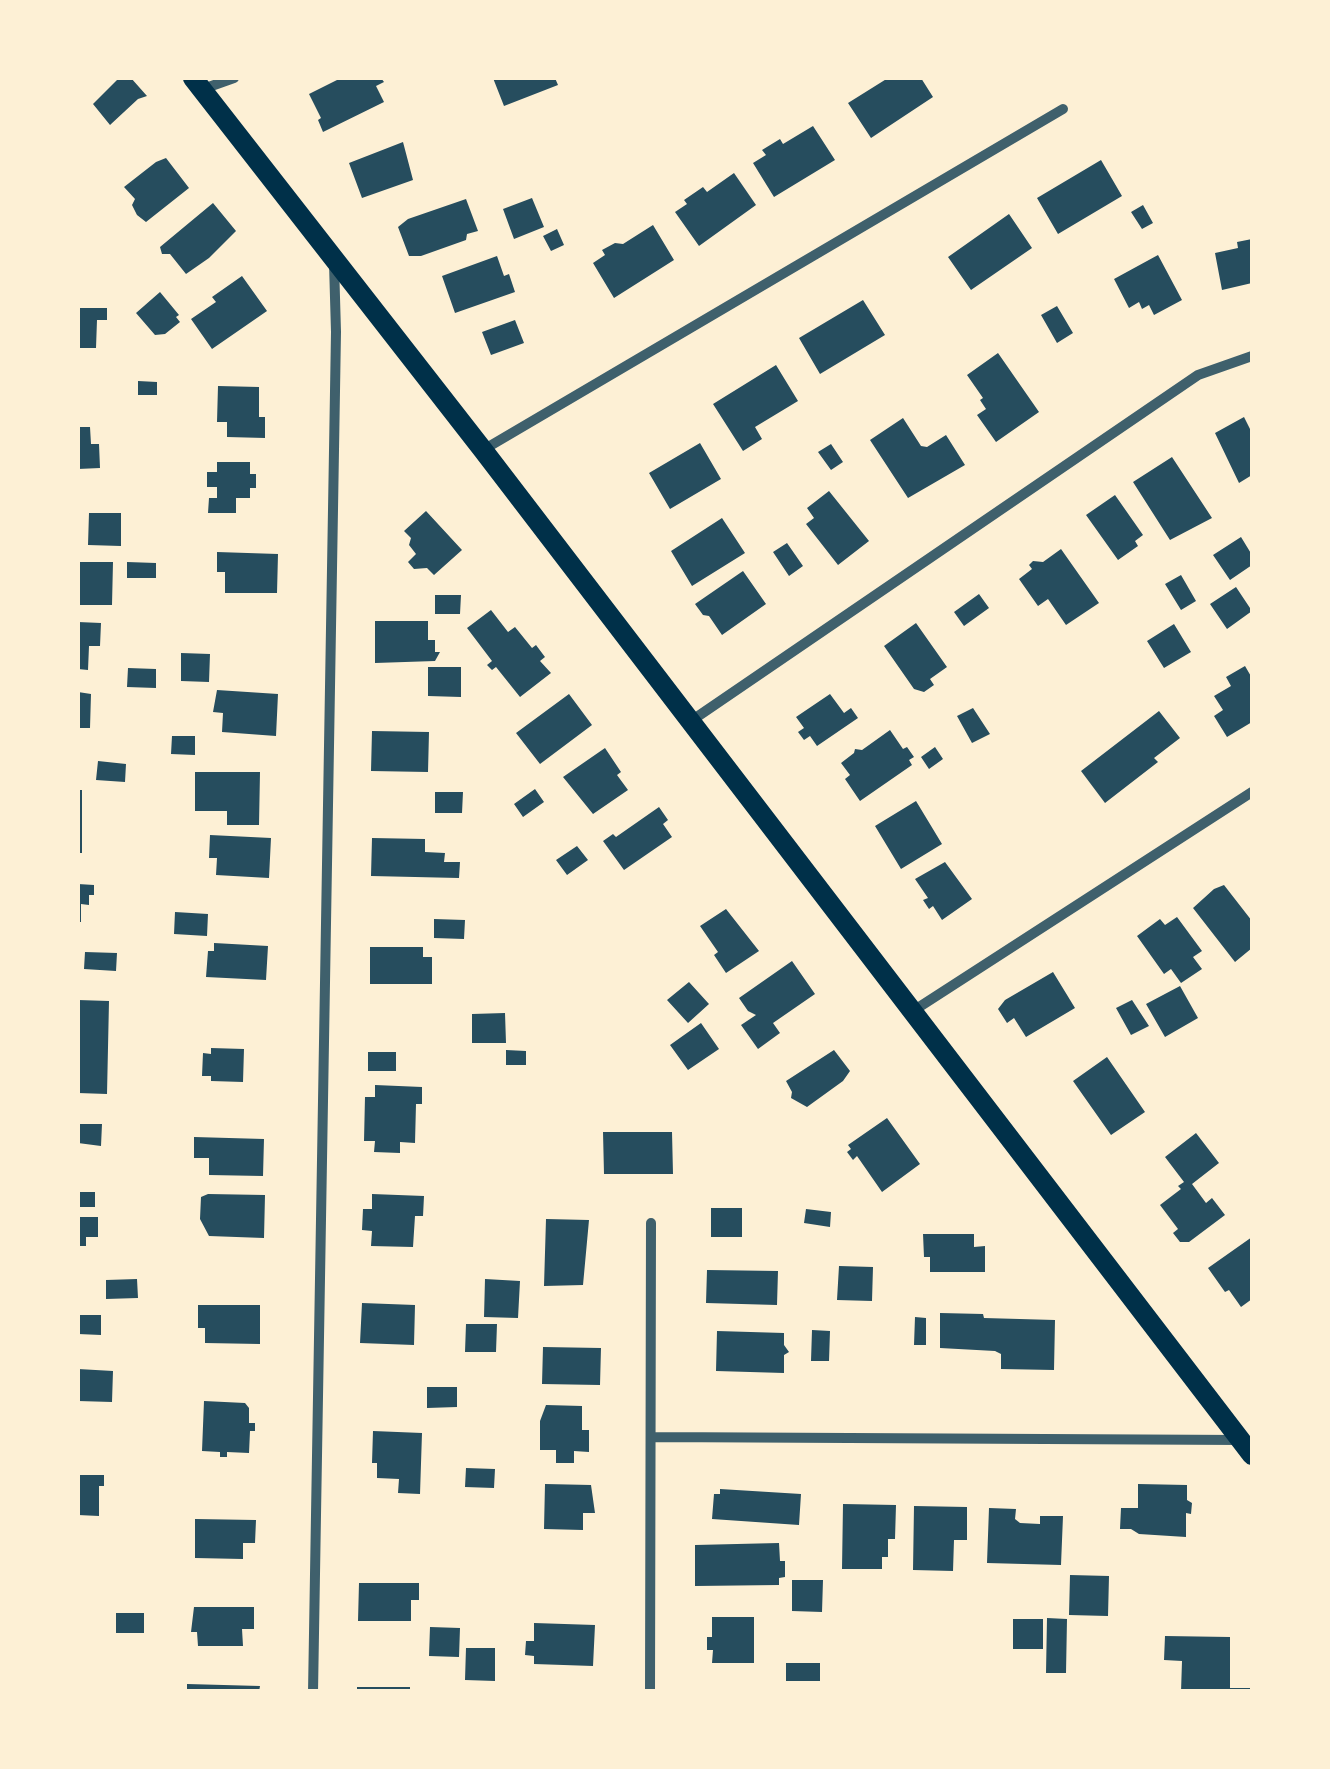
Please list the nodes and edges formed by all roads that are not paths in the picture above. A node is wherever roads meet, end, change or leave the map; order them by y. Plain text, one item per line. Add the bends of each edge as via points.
1 (234, 78) edge
2 (198, 84) edge
3 (1063, 109) dead end
4 (334, 259) junction
5 (1252, 356) edge
6 (483, 450) junction
7 (690, 722) junction
8 (1252, 792) edge
9 (913, 1011) junction
10 (652, 1223) dead end
11 (652, 1437) junction
12 (1247, 1448) edge
13 (312, 1692) edge
14 (650, 1692) edge

1 - 2 street
2 - 4 main road
3 - 6 street
4 - 6 main road
4 - 13 street
5 - 7 street via 1198,375
6 - 7 main road
7 - 9 main road
8 - 9 street
9 - 12 main road
10 - 11 street
11 - 12 street
11 - 14 street

